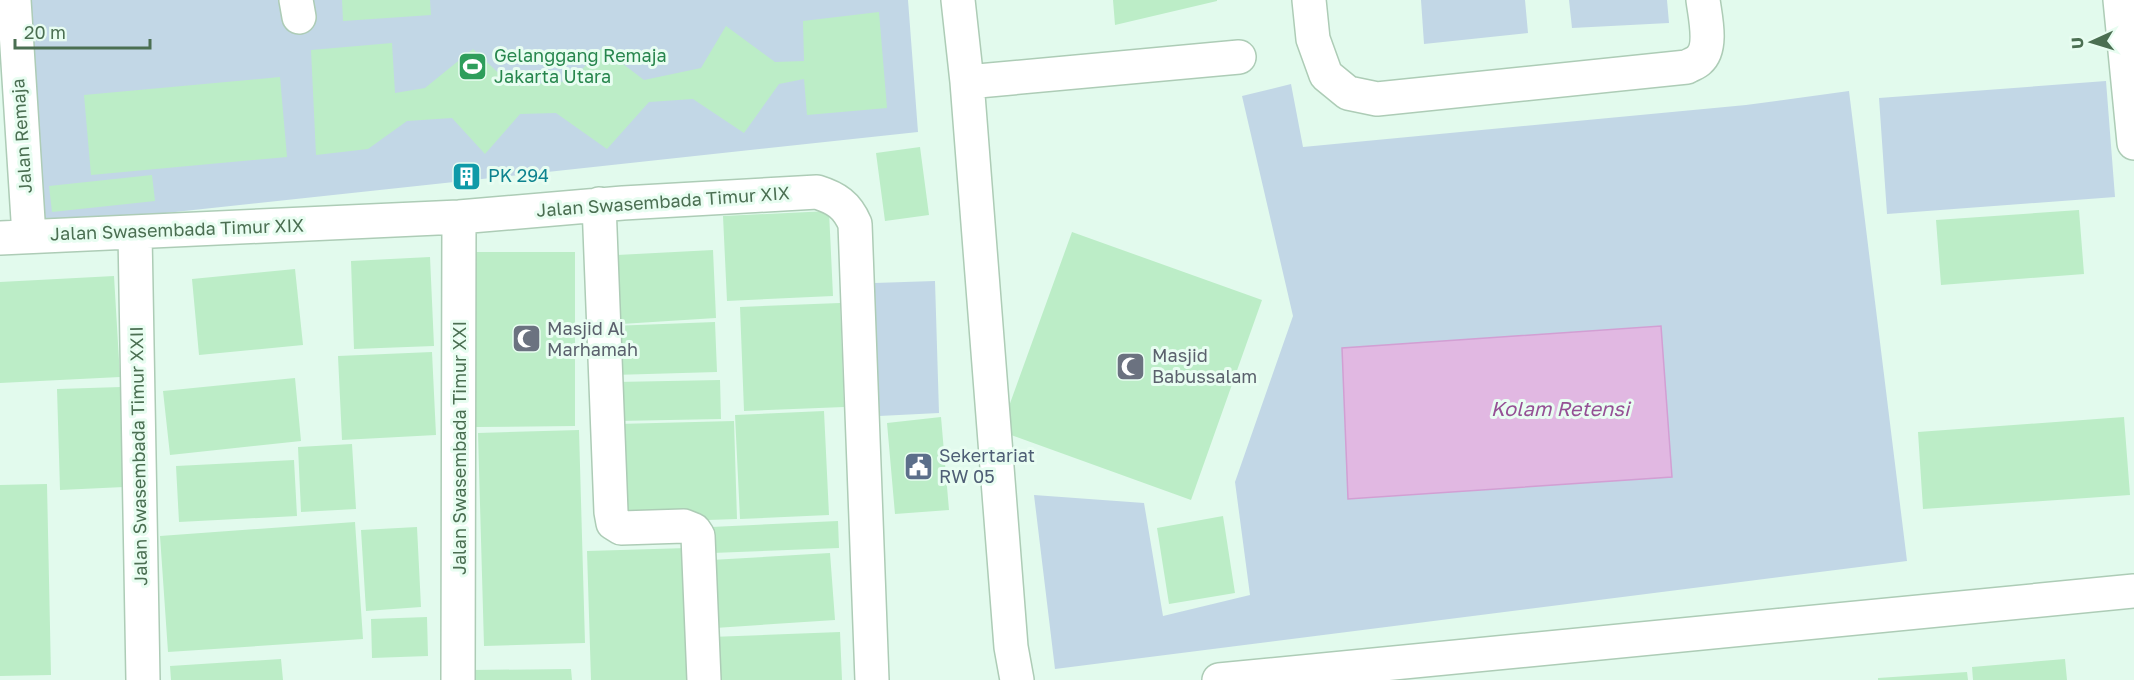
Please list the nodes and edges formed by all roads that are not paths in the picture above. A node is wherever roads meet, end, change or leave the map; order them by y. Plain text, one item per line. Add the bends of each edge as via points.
1 (14, 0) edge
2 (958, 0) edge
3 (1309, 0) edge
4 (1703, 0) edge
5 (2120, 0) edge
6 (1239, 57) dead end
7 (967, 82) junction
8 (2134, 143) edge
9 (599, 204) junction
10 (459, 217) junction
11 (135, 233) junction
12 (14, 237) edge
13 (2134, 591) edge
14 (142, 680) edge
15 (458, 680) edge
16 (704, 680) edge
17 (872, 680) edge
18 (1017, 680) edge
19 (1219, 680) edge

1 - 12 street, Jalan Remaja
2 - 7 street
3 - 4 street via 1313,39 1326,75 1348,93 1377,99 1687,67 1700,60 1706,50
5 - 8 street
6 - 7 street
7 - 18 street via 1011,647
9 - 10 street, Jalan Swasembada Timur XIX
9 - 16 street via 610,512 613,523 621,528 684,526 698,536
9 - 17 street, Jalan Swasembada Timur XIX via 817,192 842,202 850,212 855,224
10 - 11 street, Jalan Swasembada Timur XIX
10 - 15 street, Jalan Swasembada Timur XXI
11 - 12 street, Jalan Swasembada Timur XIX
11 - 14 street, Jalan Swasembada Timur XXII
13 - 19 street

